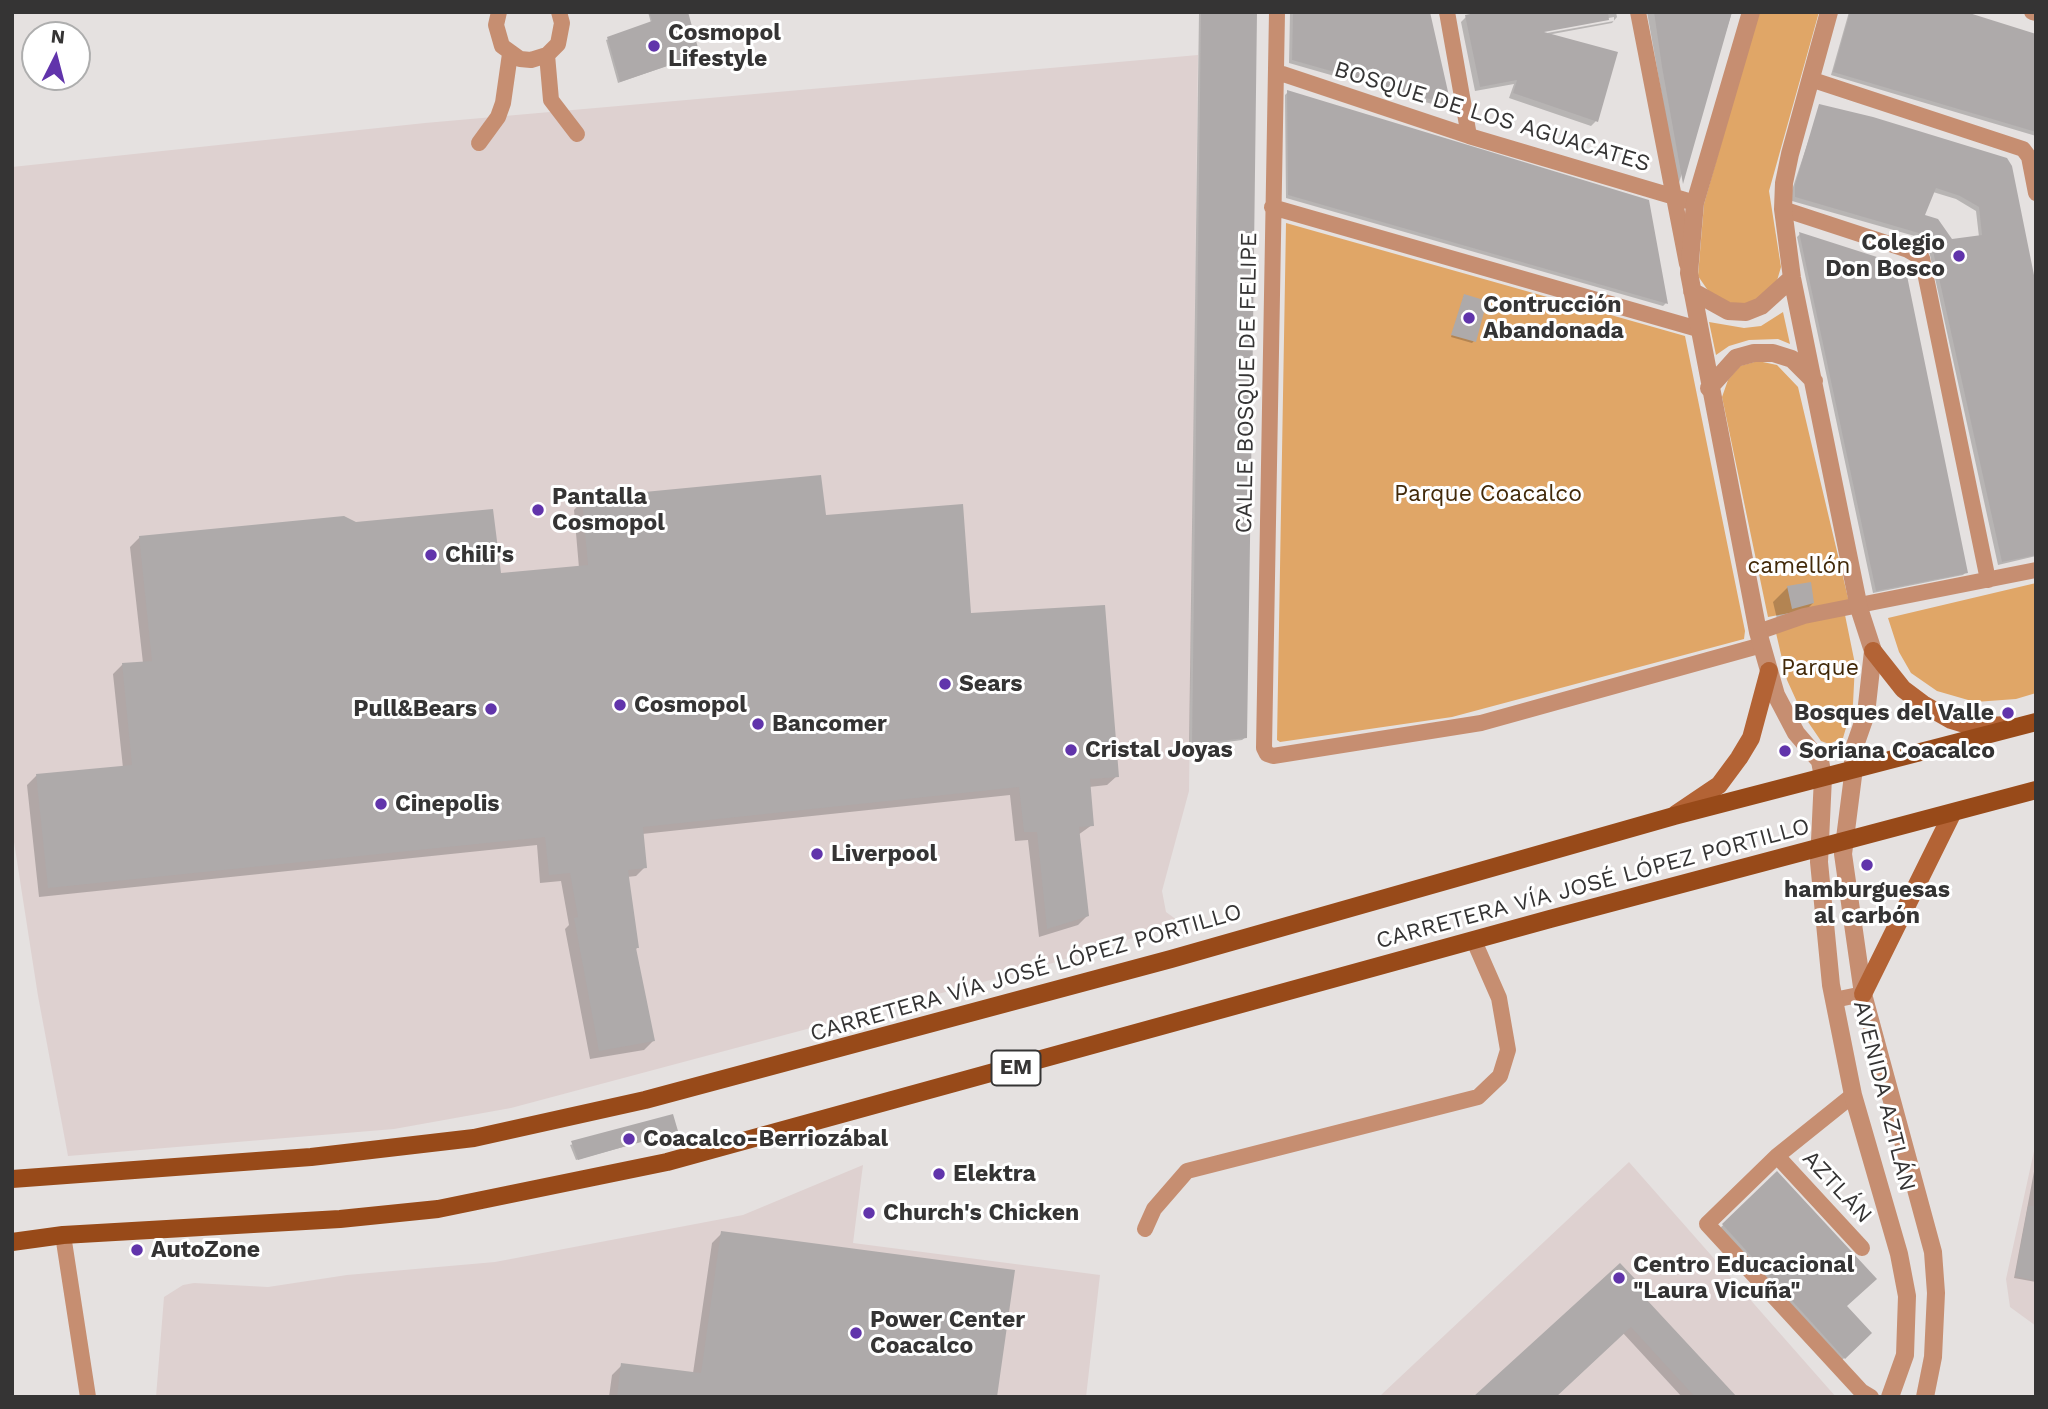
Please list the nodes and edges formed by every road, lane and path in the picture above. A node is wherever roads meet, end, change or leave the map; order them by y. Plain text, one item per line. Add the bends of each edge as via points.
1 (499, 12) edge
2 (559, 12) edge
3 (1277, 12) edge
4 (1447, 12) edge
5 (1638, 12) edge
6 (1751, 12) edge
7 (1829, 12) edge
8 (510, 54) junction
9 (547, 55) junction
10 (1277, 72) junction
11 (1810, 79) junction
12 (577, 134) dead end
13 (1469, 135) junction
14 (479, 143) dead end
15 (2036, 193) edge
16 (1672, 197) junction
17 (1695, 202) junction
18 (1272, 207) junction
19 (1783, 209) junction
20 (1792, 278) junction
21 (1690, 282) junction
22 (1698, 329) junction
23 (1814, 381) junction
24 (1709, 388) junction
25 (2036, 570) edge
26 (1988, 580) junction
27 (1859, 608) junction
28 (1760, 639) junction
29 (1873, 651) junction
30 (1769, 671) junction
31 (2035, 722) edge
32 (1854, 768) junction
33 (1821, 769) junction
34 (2036, 790) edge
35 (1952, 814) junction
36 (1674, 816) junction
37 (1845, 841) junction
38 (1819, 848) junction
39 (1474, 940) junction
40 (1863, 994) junction
41 (1834, 1000) junction
42 (1853, 1095) junction
43 (1777, 1156) junction
44 (12, 1179) edge
45 (1145, 1229) dead end
46 (63, 1235) junction
47 (12, 1242) edge
48 (1862, 1248) dead end
49 (88, 1397) edge
50 (1871, 1397) edge
51 (1890, 1397) edge
52 (1925, 1397) edge

1 - 8 street via 497,36
2 - 9 street via 562,34
3 - 10 street, CALLE BOSQUE DE FELIPE
4 - 13 street
5 - 16 street
6 - 17 street
7 - 11 street
8 - 9 street via 531,60
8 - 14 street via 503,103
9 - 12 street via 551,100
10 - 13 street, BOSQUE DE LOS AGUACATES
10 - 18 street, CALLE BOSQUE DE FELIPE
11 - 15 street via 2023,149
11 - 19 street via 1784,183
13 - 16 street, BOSQUE DE LOS AGUACATES
16 - 17 street, BOSQUE DE LOS AGUACATES
16 - 21 street
17 - 21 street
18 - 22 street
18 - 28 street, CALLE BOSQUE DE FELIPE via 1267,754 1481,723
19 - 20 street
19 - 26 street via 1922,258
20 - 21 street via 1761,306 1746,312 1728,311
20 - 23 street
21 - 22 street
22 - 24 street
23 - 24 street via 1792,359 1754,353 1736,358
23 - 27 street
24 - 28 street
25 - 26 street
26 - 27 street
27 - 28 street via 1804,616
27 - 29 street
28 - 30 street
29 - 31 main road via 1903,689 1951,720 1974,727
29 - 32 street, AVENIDA AZTLÁN
30 - 33 street via 1796,733
30 - 36 main road via 1751,738 1739,758 1719,785
31 - 32 main road, CARRETERA VÍA JOSÉ LÓPEZ PORTILLO
32 - 33 main road, CARRETERA VÍA JOSÉ LÓPEZ PORTILLO
32 - 37 street, AVENIDA AZTLÁN
33 - 36 main road, CARRETERA VÍA JOSÉ LÓPEZ PORTILLO
33 - 38 street, AVENIDA AZTLÁN
34 - 35 main road, CARRETERA VÍA JOSÉ LÓPEZ PORTILLO / EM
35 - 37 main road, CARRETERA VÍA JOSÉ LÓPEZ PORTILLO / EM
35 - 40 main road
36 - 44 main road, CARRETERA VÍA JOSÉ LÓPEZ PORTILLO via 817,1056 474,1138 311,1157
37 - 38 main road, CARRETERA VÍA JOSÉ LÓPEZ PORTILLO / EM
37 - 40 street, AVENIDA AZTLÁN via 1843,854
38 - 39 main road, CARRETERA VÍA JOSÉ LÓPEZ PORTILLO / EM
38 - 41 street, AVENIDA AZTLÁN
39 - 45 street via 1499,998 1508,1050 1500,1076 1478,1097 1187,1171 1154,1209
39 - 46 main road, CARRETERA VÍA JOSÉ LÓPEZ PORTILLO / EM via 667,1162 558,1186 438,1209 340,1219
40 - 41 street
40 - 52 street, AVENIDA AZTLÁN via 1933,1252 1933,1357
41 - 42 street, AVENIDA AZTLÁN
42 - 43 street, AZTLÁN
42 - 51 street, AVENIDA AZTLÁN via 1908,1296 1905,1355
43 - 48 street, AZTLÁN
43 - 50 street, AZTLÁN via 1707,1224
46 - 47 main road, CARRETERA VÍA JOSÉ LÓPEZ PORTILLO / EM
46 - 49 street

